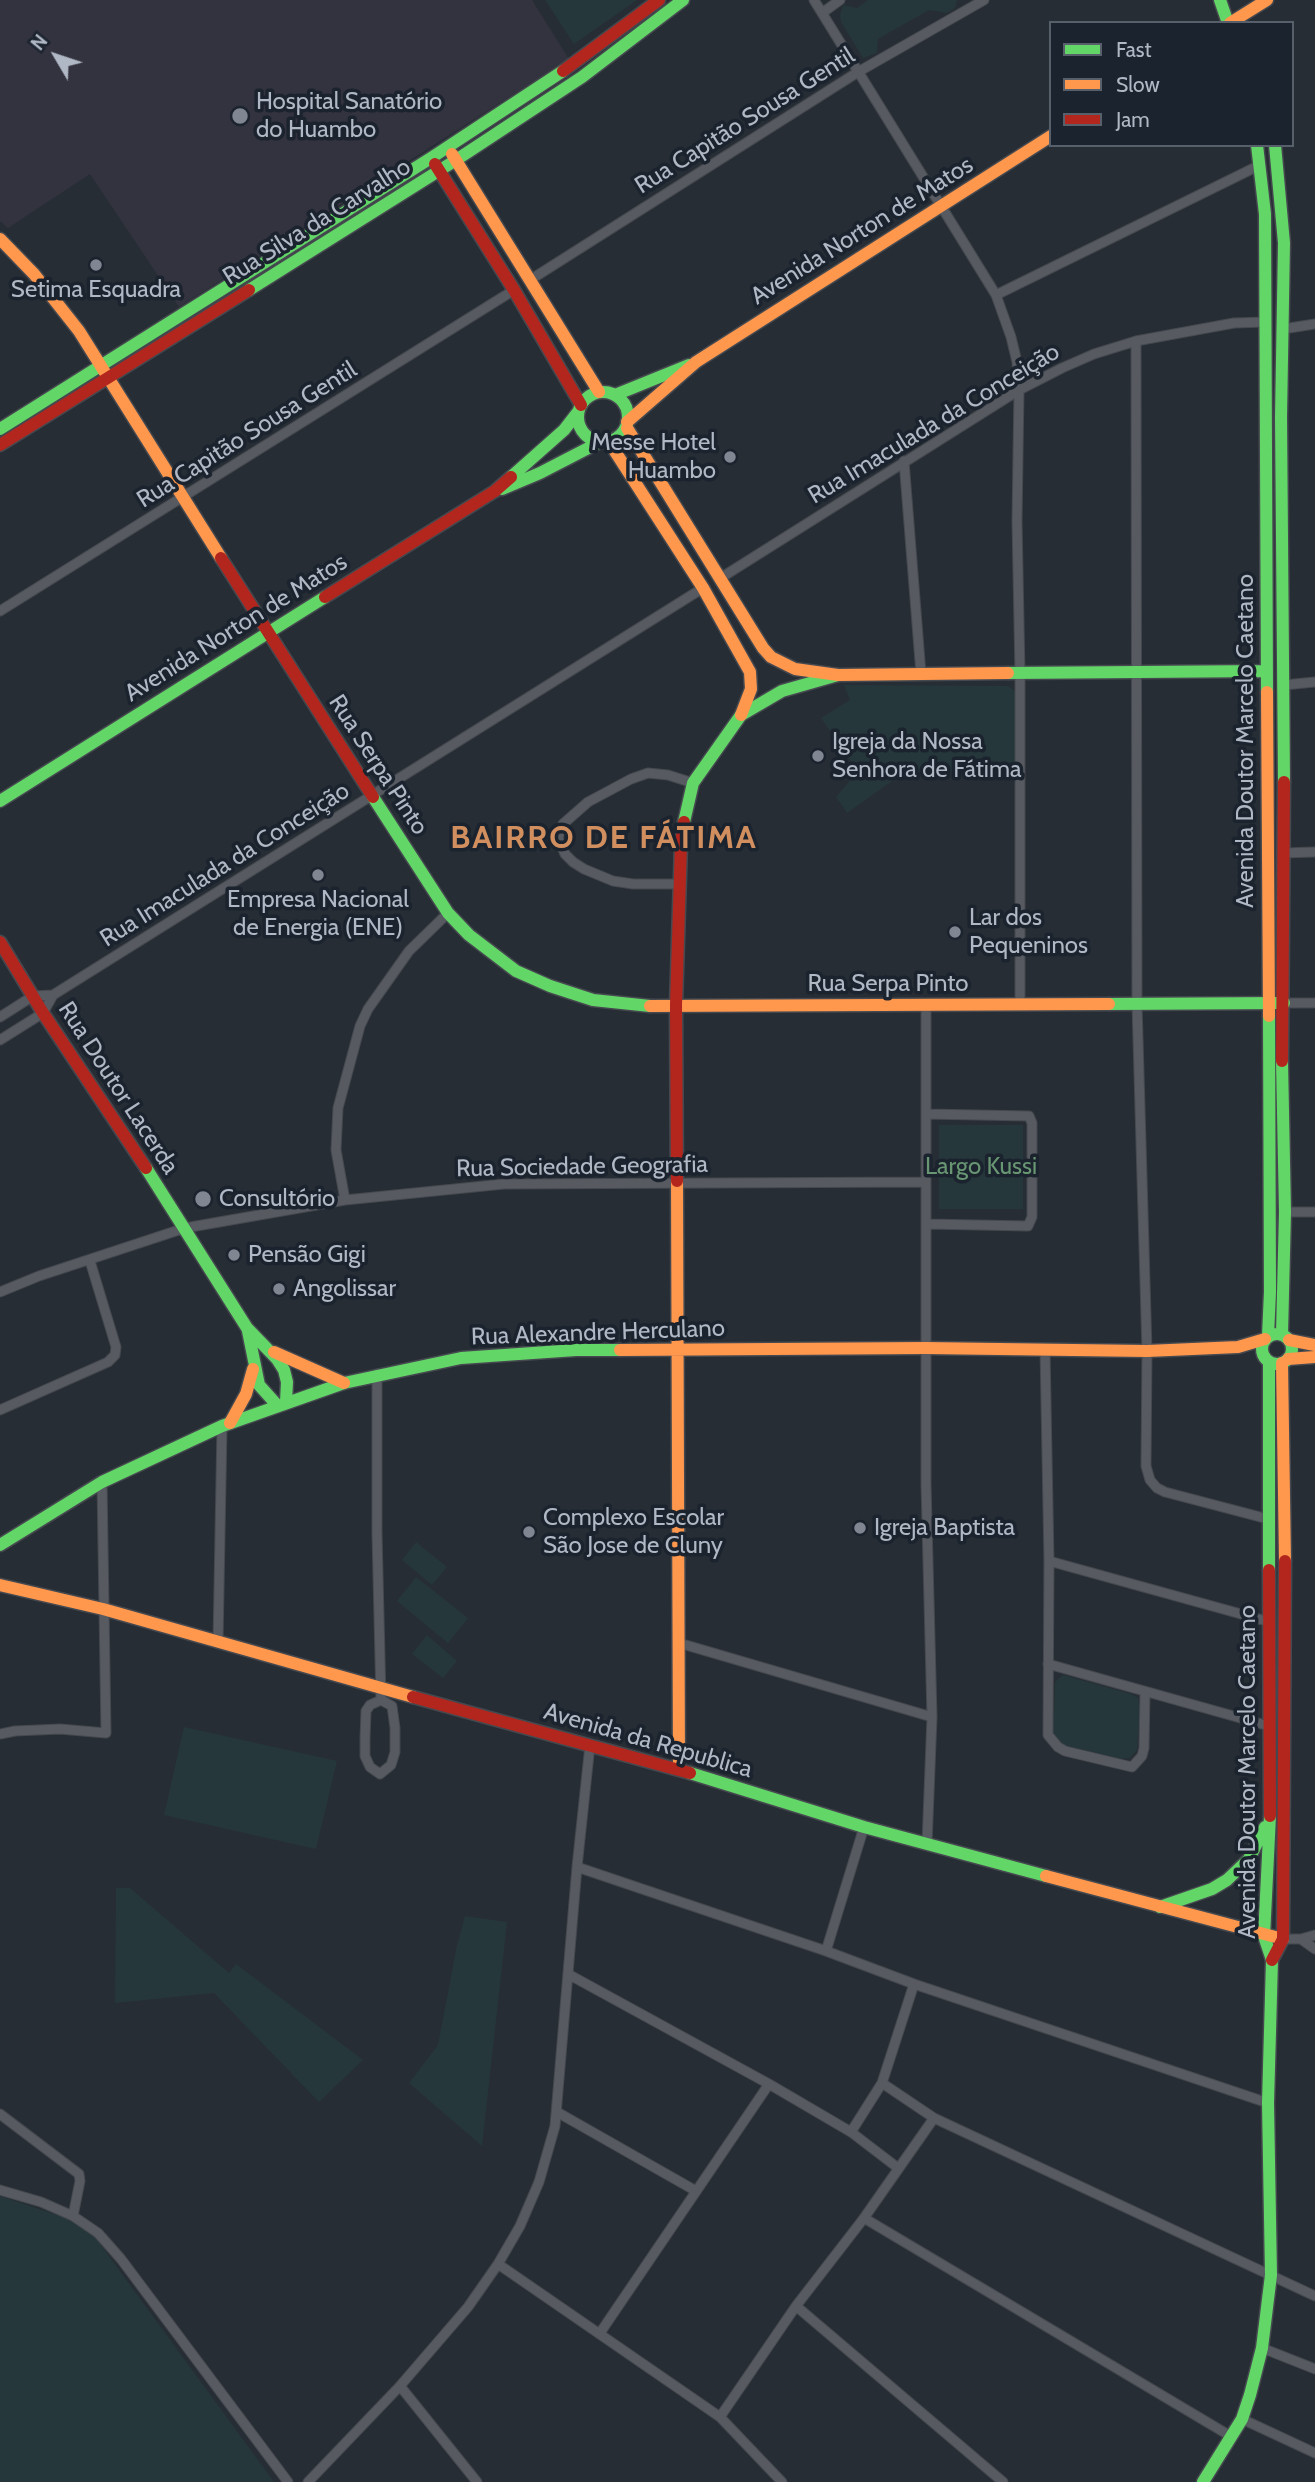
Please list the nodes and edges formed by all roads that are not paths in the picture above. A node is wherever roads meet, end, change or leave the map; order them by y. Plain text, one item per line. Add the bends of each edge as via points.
1 (659, 0) edge
2 (683, 0) edge
3 (814, 0) edge
4 (840, 0) edge
5 (984, 0) edge
6 (1220, 0) edge
7 (1267, 0) edge
8 (972, 3) edge
9 (1253, 4) edge
10 (822, 13) junction
11 (1228, 21) edge
12 (1232, 21) edge
13 (621, 29) junction
14 (629, 42) junction
15 (858, 72) junction
16 (1049, 137) edge
17 (448, 147) junction
18 (1257, 147) edge
19 (1275, 147) edge
20 (431, 158) junction
21 (456, 160) junction
22 (1260, 165) junction
23 (439, 170) junction
24 (941, 206) junction
25 (0, 239) edge
26 (252, 271) junction
27 (530, 280) junction
28 (260, 283) junction
29 (514, 290) junction
30 (996, 295) junction
31 (1265, 322) junction
32 (1315, 324) edge
33 (165, 326) junction
34 (1283, 329) junction
35 (173, 339) junction
36 (1136, 341) junction
37 (696, 362) junction
38 (100, 366) junction
39 (108, 378) junction
40 (1019, 390) junction
41 (599, 392) junction
42 (615, 395) junction
43 (579, 408) junction
44 (21, 416) junction
45 (627, 425) junction
46 (29, 428) junction
47 (0, 429) edge
48 (604, 442) junction
49 (0, 445) edge
50 (904, 461) junction
51 (495, 491) junction
52 (185, 497) junction
53 (719, 579) junction
54 (703, 588) junction
55 (0, 611) edge
56 (267, 632) junction
57 (1266, 671) junction
58 (1135, 673) junction
59 (920, 674) junction
60 (1020, 674) junction
61 (838, 675) junction
62 (1315, 682) edge
63 (1284, 685) junction
64 (741, 715) junction
65 (693, 783) junction
66 (372, 796) junction
67 (0, 801) edge
68 (1315, 852) edge
69 (1283, 853) junction
70 (680, 884) junction
71 (448, 913) junction
72 (0, 942) edge
73 (53, 995) junction
74 (33, 996) junction
75 (1284, 1003) junction
76 (1315, 1003) edge
77 (1020, 1004) junction
78 (1137, 1004) junction
79 (1267, 1004) junction
80 (676, 1005) junction
81 (926, 1005) junction
82 (43, 1013) junction
83 (0, 1017) edge
84 (0, 1040) edge
85 (926, 1114) junction
86 (926, 1182) junction
87 (677, 1184) junction
88 (345, 1200) junction
89 (1286, 1212) junction
90 (1315, 1212) edge
91 (927, 1224) junction
92 (185, 1228) junction
93 (90, 1261) junction
94 (0, 1292) edge
95 (247, 1328) junction
96 (1285, 1337) junction
97 (1266, 1338) junction
98 (1315, 1345) edge
99 (265, 1348) junction
100 (925, 1348) junction
101 (1238, 1348) junction
102 (1045, 1349) junction
103 (677, 1350) junction
104 (1147, 1351) junction
105 (1315, 1357) edge
106 (254, 1359) junction
107 (1276, 1361) junction
108 (377, 1374) junction
109 (344, 1383) junction
110 (282, 1404) junction
111 (0, 1410) edge
112 (226, 1424) junction
113 (102, 1482) junction
114 (1268, 1519) junction
115 (0, 1545) edge
116 (1049, 1561) junction
117 (0, 1585) edge
118 (103, 1609) junction
119 (1270, 1622) junction
120 (218, 1643) junction
121 (679, 1643) junction
122 (1048, 1664) junction
123 (1145, 1692) junction
124 (382, 1694) junction
125 (932, 1717) junction
126 (1269, 1726) junction
127 (0, 1734) edge
128 (590, 1745) junction
129 (679, 1769) junction
130 (1270, 1817) junction
131 (864, 1827) junction
132 (927, 1844) junction
133 (577, 1867) junction
134 (1160, 1907) junction
135 (1315, 1935) edge
136 (1264, 1936) junction
137 (1283, 1939) junction
138 (1301, 1939) junction
139 (1315, 1949) edge
140 (826, 1951) junction
141 (1272, 1960) junction
142 (568, 1974) junction
143 (914, 1984) junction
144 (882, 2083) junction
145 (769, 2084) junction
146 (1268, 2103) junction
147 (556, 2112) junction
148 (0, 2113) edge
149 (934, 2119) junction
150 (851, 2132) junction
151 (898, 2168) junction
152 (0, 2190) edge
153 (696, 2191) junction
154 (73, 2216) junction
155 (863, 2218) junction
156 (498, 2264) junction
157 (1271, 2275) junction
158 (1315, 2296) edge
159 (796, 2306) junction
160 (600, 2333) junction
161 (1262, 2348) junction
162 (1315, 2369) edge
163 (400, 2386) junction
164 (720, 2417) junction
165 (1242, 2418) junction
166 (1231, 2437) junction
167 (1315, 2454) edge
168 (288, 2482) edge
169 (309, 2482) edge
170 (477, 2482) edge
171 (782, 2482) edge
172 (1003, 2482) edge
173 (1203, 2482) edge

1 - 13 street, Rua Silva da Carvalho
2 - 14 street, Rua Silva da Carvalho
3 - 10 street
4 - 10 street
5 - 8 street, Rua Capitão Sousa Gentil
6 - 11 street
7 - 9 street
8 - 15 street, Rua Capitão Sousa Gentil
9 - 12 street
10 - 15 street
13 - 14 street
13 - 17 street, Rua Silva da Carvalho
14 - 21 street, Rua Silva da Carvalho
15 - 24 street
15 - 27 street, Rua Capitão Sousa Gentil
16 - 24 street, Avenida Norton de Matos
17 - 20 street, Rua Silva da Carvalho
17 - 21 street
18 - 22 street, Avenida Doutor Marcelo Caetano
19 - 34 street, Avenida Doutor Marcelo Caetano via 1283,243
20 - 23 street
20 - 26 street, Rua Silva da Carvalho
21 - 23 street, Rua Silva da Carvalho
21 - 27 street
22 - 30 street
22 - 31 street, Avenida Doutor Marcelo Caetano
23 - 28 street, Rua Silva da Carvalho
23 - 29 street
24 - 30 street
24 - 37 street, Avenida Norton de Matos
25 - 38 street, Rua Serpa Pinto via 34,274
26 - 28 street
26 - 33 street, Rua Silva da Carvalho
27 - 41 street
28 - 35 street, Rua Silva da Carvalho
29 - 43 street
29 - 52 street, Rua Capitão Sousa Gentil
30 - 40 street via 1011,337
31 - 36 street, Rua Imaculada da Conceição via 1234,323
31 - 57 street, Avenida Doutor Marcelo Caetano
32 - 34 street
33 - 35 street
33 - 38 street, Rua Silva da Carvalho
34 - 63 street, Avenida Doutor Marcelo Caetano
35 - 39 street, Rua Silva da Carvalho
36 - 40 street, Rua Imaculada da Conceição via 1094,354
36 - 58 street
37 - 42 street, Avenida Norton de Matos
37 - 45 street, Avenida Norton de Matos
38 - 39 street, Rua Serpa Pinto
38 - 44 street, Rua Silva da Carvalho
39 - 46 street, Rua Silva da Carvalho
39 - 52 street, Rua Serpa Pinto
40 - 50 street, Rua Imaculada da Conceição
40 - 60 street
41 - 42 street
41 - 43 street
42 - 45 street via 627,409
43 - 48 street via 582,432
43 - 51 street, Avenida Norton de Matos via 564,430
44 - 46 street
44 - 47 street, Rua Silva da Carvalho
45 - 48 street
45 - 53 street
46 - 49 street, Rua Silva da Carvalho
48 - 51 street, Avenida Norton de Matos
48 - 54 street
50 - 53 street, Rua Imaculada da Conceição
50 - 59 street
51 - 56 street, Avenida Norton de Matos
52 - 55 street, Rua Capitão Sousa Gentil
52 - 56 street, Rua Serpa Pinto
53 - 61 street via 771,657 795,669
54 - 64 street via 750,672 751,689
54 - 66 street, Rua Imaculada da Conceição
56 - 66 street, Rua Serpa Pinto
56 - 67 street, Avenida Norton de Matos
57 - 58 street
57 - 79 street, Avenida Doutor Marcelo Caetano
58 - 60 street
58 - 78 street
59 - 60 street
59 - 61 street
60 - 77 street
61 - 64 street via 782,691
62 - 63 street
63 - 69 street, Avenida Doutor Marcelo Caetano
64 - 65 street
65 - 70 street via 684,821
65 - 70 street via 648,773 631,779 588,802 563,824 558,838 573,862 613,881
66 - 71 street, Rua Serpa Pinto
66 - 73 street, Rua Imaculada da Conceição
68 - 69 street
69 - 75 street, Avenida Doutor Marcelo Caetano
70 - 80 street
71 - 80 street, Rua Serpa Pinto via 516,971 550,986 614,1004
71 - 88 street via 409,951 360,1026 338,1108 336,1150
72 - 74 street, Rua Doutor Lacerda
73 - 74 street, Rua Imaculada da Conceição
73 - 82 street, Rua Imaculada da Conceição
74 - 82 street, Rua Doutor Lacerda
74 - 83 street, Rua Imaculada da Conceição
75 - 76 street
75 - 79 street, Rua Serpa Pinto
75 - 89 street, Avenida Doutor Marcelo Caetano
77 - 78 street, Rua Serpa Pinto
77 - 81 street, Rua Serpa Pinto
78 - 79 street, Rua Serpa Pinto
78 - 104 street
79 - 97 street, Avenida Doutor Marcelo Caetano via 1270,1292
80 - 81 street, Rua Serpa Pinto
80 - 87 street
81 - 85 street
82 - 84 street, Rua Imaculada da Conceição
82 - 92 street, Rua Doutor Lacerda
85 - 86 street
85 - 91 street via 1029,1116 1032,1123 1032,1217 1028,1226
86 - 87 street, Rua Sociedade Geografia
86 - 91 street
87 - 88 street, Rua Sociedade Geografia via 504,1184
87 - 103 street
88 - 92 street, Rua Sociedade Geografia
89 - 90 street
89 - 96 street, Avenida Doutor Marcelo Caetano
91 - 100 street
92 - 93 street, Rua Sociedade Geografia
92 - 95 street, Rua Doutor Lacerda
93 - 94 street, Rua Sociedade Geografia
93 - 111 street via 115,1355
95 - 99 street, Rua Doutor Lacerda
95 - 106 street, Rua Doutor Lacerda
96 - 97 street via 1276,1333
96 - 98 street
96 - 107 street, Avenida Doutor Marcelo Caetano via 1292,1350
97 - 101 street, Rua Alexandre Herculano
97 - 107 street, Avenida Doutor Marcelo Caetano via 1261,1350
99 - 109 street
99 - 110 street, Rua Doutor Lacerda via 284,1370 287,1382
100 - 102 street, Rua Alexandre Herculano
100 - 103 street, Rua Alexandre Herculano
100 - 125 street
101 - 104 street, Rua Alexandre Herculano
101 - 107 street, Rua Alexandre Herculano
102 - 104 street, Rua Alexandre Herculano
102 - 116 street
103 - 108 street, Rua Alexandre Herculano via 461,1358
103 - 121 street
104 - 114 street via 1146,1466 1150,1480 1165,1492
105 - 107 street
106 - 110 street, Rua Doutor Lacerda via 259,1385
106 - 112 street via 250,1385
107 - 114 street, Avenida Doutor Marcelo Caetano
107 - 137 street, Avenida Doutor Marcelo Caetano via 1286,1646
108 - 109 street, Rua Alexandre Herculano
108 - 124 street
109 - 110 street, Rua Alexandre Herculano
110 - 112 street, Rua Alexandre Herculano
112 - 113 street, Rua Alexandre Herculano
112 - 120 street
113 - 115 street, Rua Alexandre Herculano
113 - 118 street
114 - 119 street, Avenida Doutor Marcelo Caetano
116 - 119 street
116 - 122 street
117 - 118 street, Avenida da Republica
118 - 120 street, Avenida da Republica
118 - 127 street via 106,1733 60,1729
119 - 126 street, Avenida Doutor Marcelo Caetano
120 - 124 street, Avenida da Republica
121 - 125 street
121 - 129 street
122 - 123 street
122 - 123 street via 1048,1735 1065,1751 1132,1766 1144,1748
123 - 126 street
124 - 124 street via 366,1711 365,1738 365,1756 380,1774 391,1765 396,1728 392,1706
124 - 128 street, Avenida da Republica
125 - 132 street
126 - 130 street, Avenida Doutor Marcelo Caetano
128 - 129 street, Avenida da Republica
128 - 133 street
129 - 131 street, Avenida da Republica
130 - 134 street via 1249,1859 1227,1880
130 - 136 street, Avenida Doutor Marcelo Caetano
131 - 132 street, Avenida da Republica
131 - 140 street
132 - 134 street, Avenida da Republica
133 - 140 street
133 - 142 street
134 - 136 street, Avenida da Republica
135 - 138 street
136 - 137 street, Avenida da Republica
136 - 141 street, Avenida Doutor Marcelo Caetano
137 - 138 street
137 - 141 street, Avenida Doutor Marcelo Caetano
138 - 139 street
140 - 143 street
141 - 146 street
142 - 145 street
142 - 147 street
143 - 144 street
143 - 146 street
144 - 149 street
144 - 150 street
145 - 150 street
145 - 153 street
146 - 157 street
147 - 153 street
147 - 156 street via 539,2182
148 - 154 street via 79,2174
149 - 151 street
149 - 157 street
150 - 151 street
151 - 155 street
152 - 154 street
153 - 160 street
154 - 168 street via 98,2233 121,2259
155 - 159 street
155 - 166 street
156 - 160 street
156 - 163 street via 468,2307
157 - 158 street
157 - 161 street
159 - 164 street
159 - 172 street
160 - 164 street
161 - 162 street
161 - 165 street
163 - 169 street
163 - 170 street
164 - 171 street
165 - 166 street
165 - 167 street
166 - 173 street

